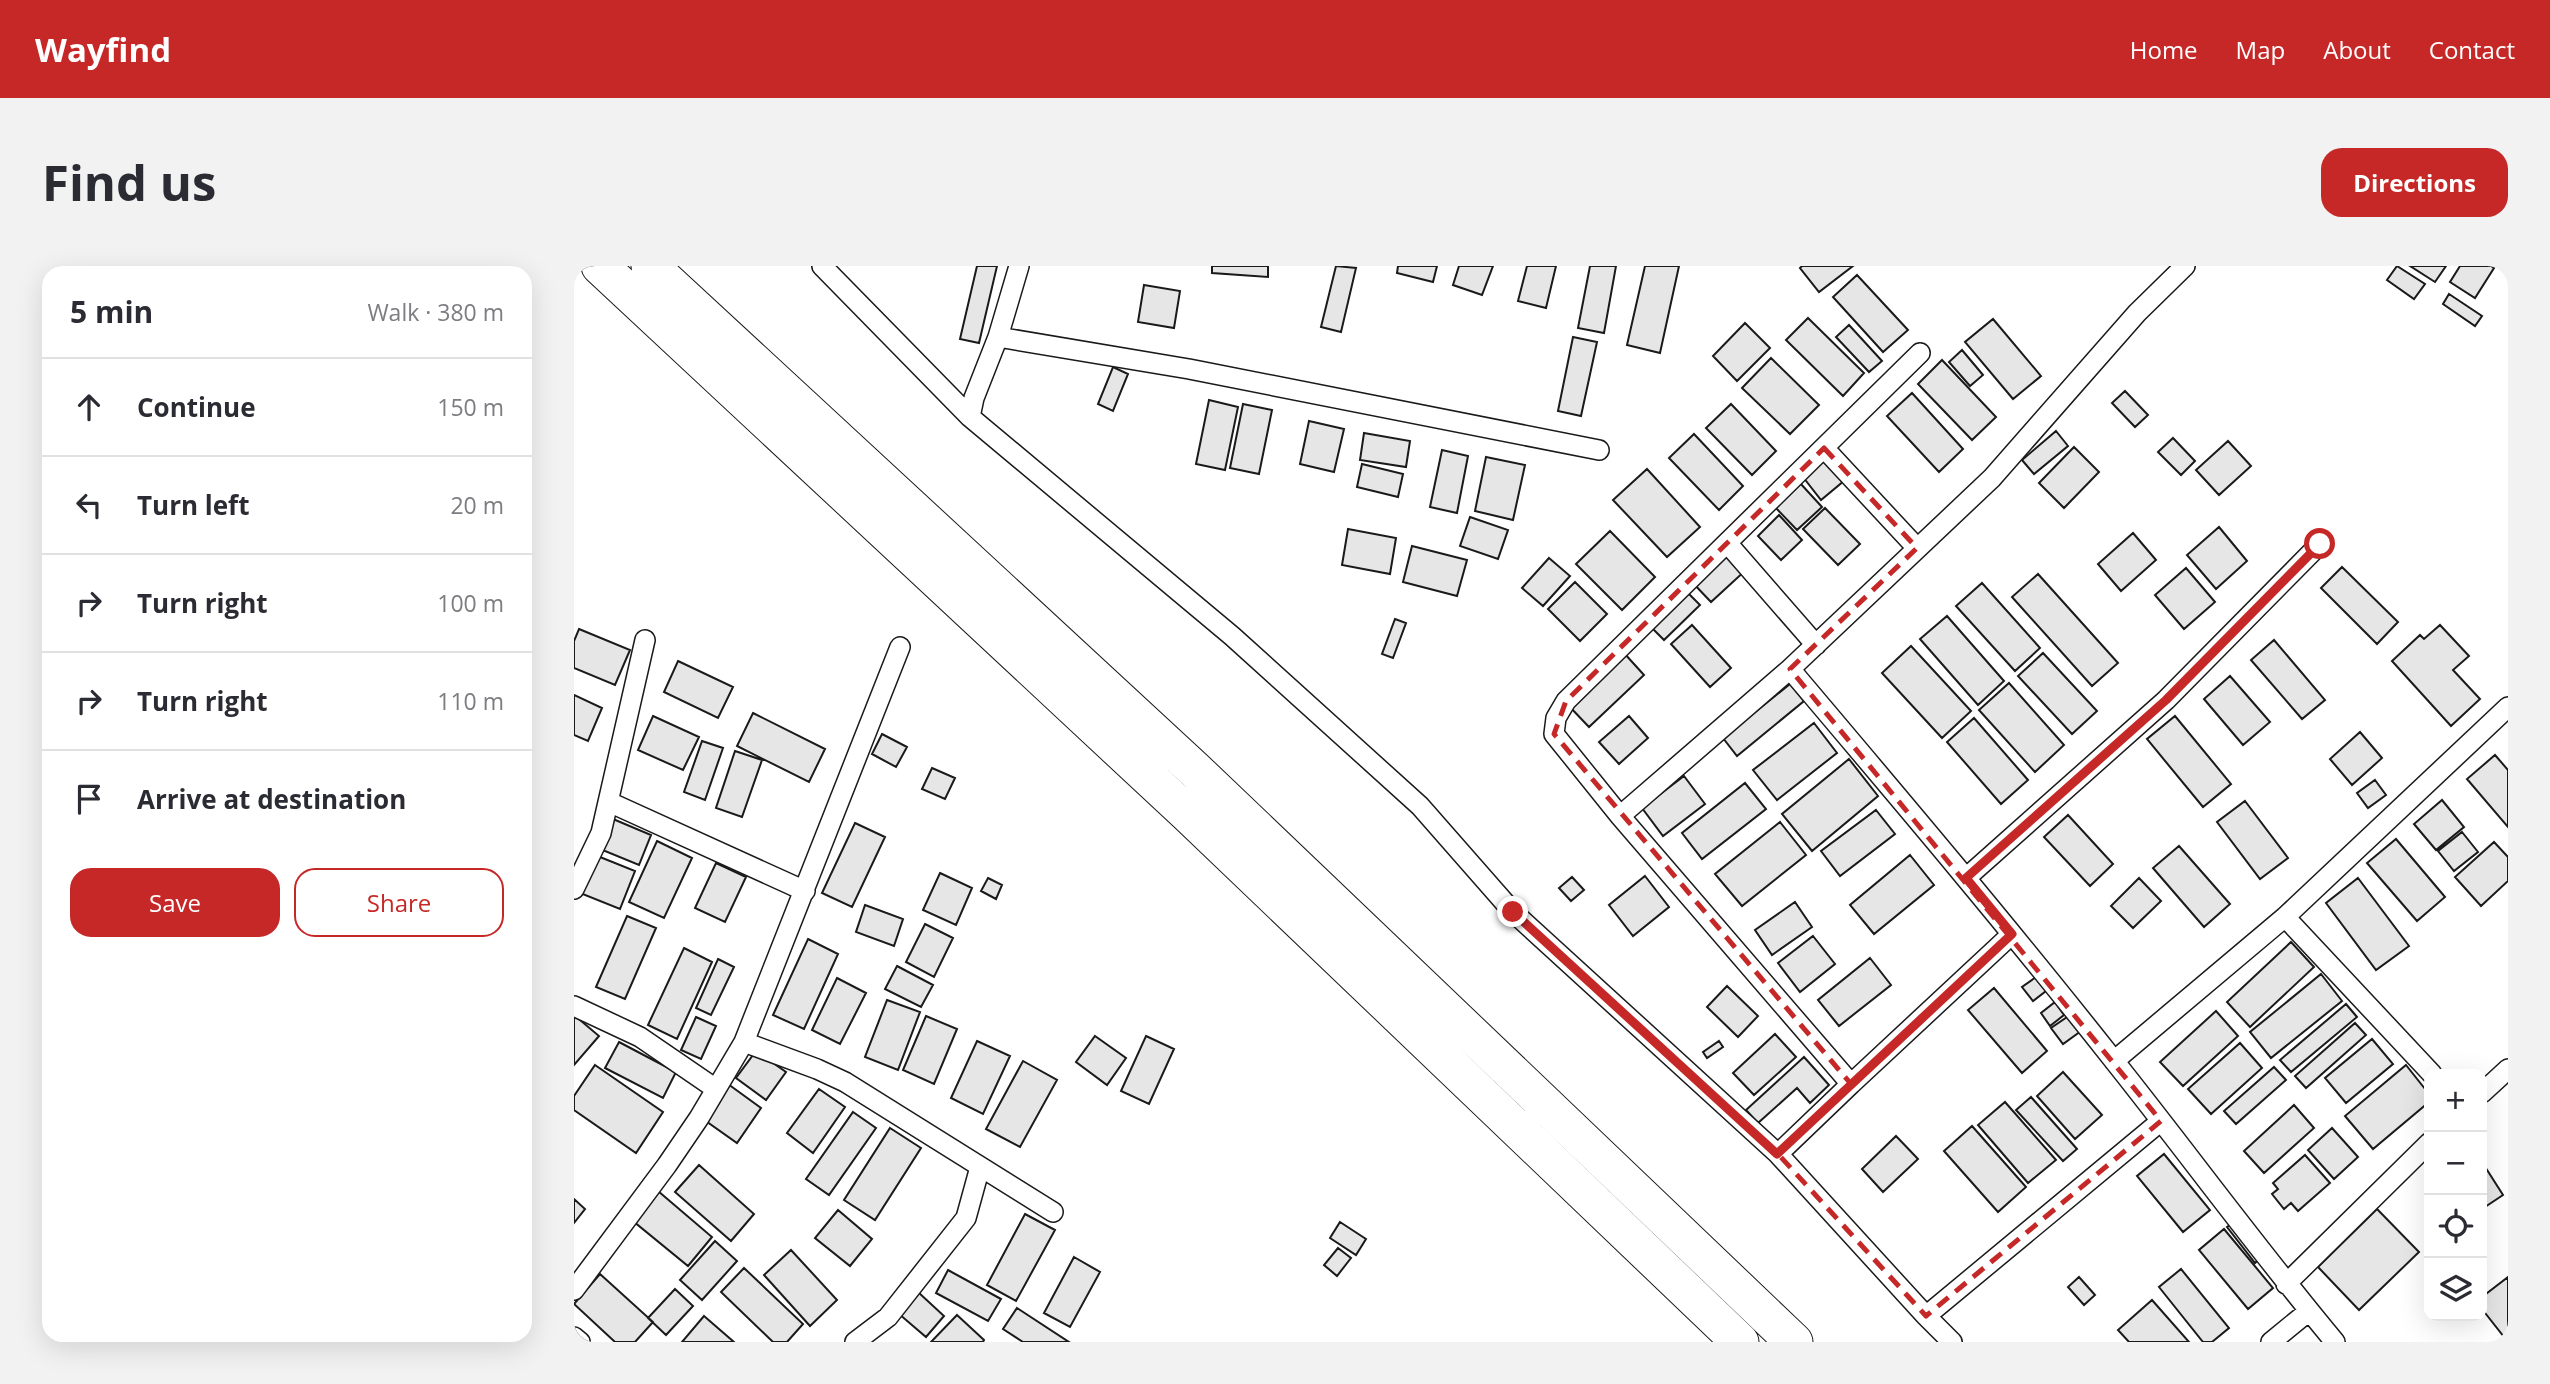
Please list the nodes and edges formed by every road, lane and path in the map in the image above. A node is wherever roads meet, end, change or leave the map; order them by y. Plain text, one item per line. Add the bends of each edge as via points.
1 (600, 266) edge
2 (650, 266) edge
3 (822, 266) edge
4 (1019, 266) edge
5 (2185, 266) edge
6 (998, 337) junction
7 (1920, 353) dead end
8 (970, 417) junction
9 (1824, 448) junction
10 (1600, 450) dead end
11 (1728, 544) junction
12 (2320, 544) dead end
13 (1917, 548) junction
14 (645, 640) dead end
15 (1816, 645) junction
16 (901, 647) dead end
17 (1790, 669) junction
18 (2508, 707) edge
19 (609, 802) junction
20 (1620, 816) junction
21 (1966, 878) junction
22 (574, 889) edge
23 (806, 891) junction
24 (2285, 916) junction
25 (2012, 934) junction
26 (574, 1006) edge
27 (744, 1042) junction
28 (2114, 1061) junction
29 (2427, 1069) edge
30 (2508, 1069) edge
31 (1851, 1084) junction
32 (2487, 1088) edge
33 (716, 1089) junction
34 (2161, 1121) junction
35 (2424, 1148) edge
36 (1777, 1154) junction
37 (980, 1167) junction
38 (1053, 1212) dead end
39 (2286, 1284) junction
40 (574, 1290) edge
41 (2309, 1311) junction
42 (1926, 1317) junction
43 (574, 1337) edge
44 (580, 1342) edge
45 (855, 1342) edge
46 (1740, 1342) edge
47 (1794, 1342) edge
48 (1952, 1342) edge
49 (2271, 1342) edge
50 (2335, 1342) edge

1 - 46 highway via 1188,814
2 - 47 highway via 1193,768
3 - 8 street
4 - 6 street
5 - 13 street via 2137,313 1992,478
6 - 8 street
6 - 10 street via 1189,369
7 - 9 street
8 - 36 street via 1232,636 1420,806 1513,912
9 - 11 street
9 - 13 street
11 - 15 street
11 - 20 street via 1566,701 1556,718 1554,734
12 - 21 street via 2166,700
13 - 15 street
14 - 19 street
15 - 17 street
16 - 23 street
17 - 20 street
17 - 21 street
18 - 24 street
19 - 22 street via 601,833
19 - 23 street
20 - 31 street
21 - 25 street
23 - 27 street
24 - 28 street
24 - 29 street
25 - 28 street
25 - 31 street
26 - 33 street via 640,1037
27 - 33 street
27 - 37 street via 845,1082
28 - 34 street
30 - 32 street
31 - 36 street
33 - 40 street via 667,1165
34 - 39 street
34 - 42 street
35 - 39 street
36 - 42 street
37 - 38 street
37 - 45 street via 966,1218 888,1317
39 - 41 street
41 - 49 street
41 - 50 street
42 - 48 street
43 - 44 street

